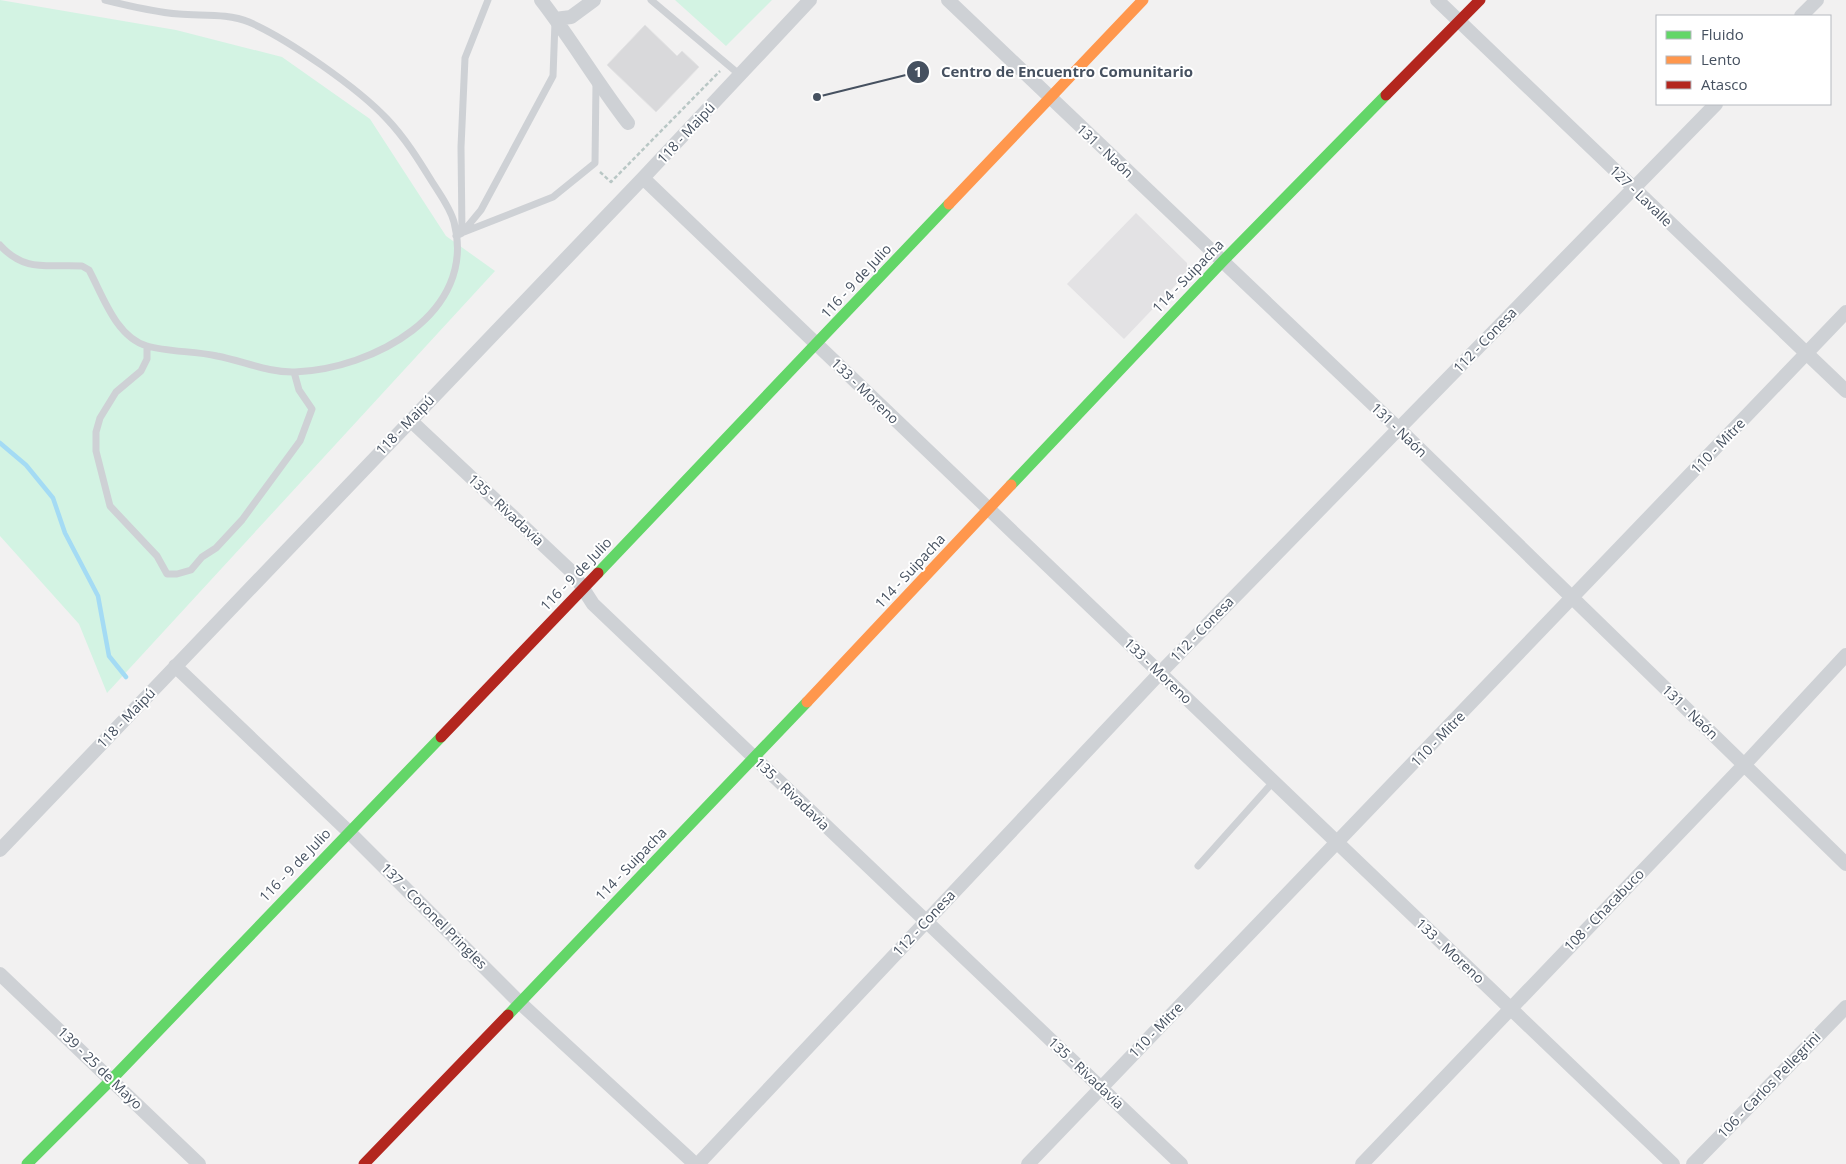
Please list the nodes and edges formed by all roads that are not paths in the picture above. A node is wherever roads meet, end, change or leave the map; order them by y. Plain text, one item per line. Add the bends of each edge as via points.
1 (105, 0) edge
2 (488, 0) edge
3 (541, 0) edge
4 (594, 0) edge
5 (651, 0) edge
6 (810, 0) edge
7 (948, 0) edge
8 (1142, 0) edge
9 (1437, 0) edge
10 (1480, 0) edge
11 (1817, 0) edge
12 (1802, 15) edge
13 (555, 19) junction
14 (1459, 22) junction
15 (740, 75) junction
16 (596, 82) junction
17 (1048, 98) junction
18 (1715, 105) edge
19 (628, 123) dead end
20 (643, 178) junction
21 (1633, 188) junction
22 (459, 234) junction
23 (0, 245) edge
24 (1223, 261) junction
25 (1846, 312) edge
26 (817, 344) junction
27 (147, 346) junction
28 (1806, 353) junction
29 (294, 372) junction
30 (1846, 391) edge
31 (410, 420) junction
32 (1398, 429) junction
33 (988, 510) junction
34 (583, 589) junction
35 (1573, 598) junction
36 (1846, 655) edge
37 (175, 666) junction
38 (1160, 673) junction
39 (754, 758) junction
40 (1744, 765) junction
41 (1273, 782) junction
42 (348, 831) junction
43 (1337, 844) junction
44 (0, 850) edge
45 (1846, 864) edge
46 (1198, 866) dead end
47 (925, 922) junction
48 (0, 974) edge
49 (518, 1001) junction
50 (1846, 1007) edge
51 (1510, 1008) junction
52 (112, 1079) junction
53 (1100, 1086) junction
54 (27, 1164) edge
55 (198, 1164) edge
56 (364, 1164) edge
57 (696, 1164) edge
58 (1028, 1164) edge
59 (1180, 1164) edge
60 (1362, 1164) edge
61 (1673, 1164) edge
62 (1693, 1164) edge

1 - 22 lane via 176,14 235,18 297,50 386,118 409,144 448,207
2 - 22 lane via 465,58
3 - 13 street
4 - 13 street via 571,17
5 - 15 lane
6 - 15 street, 118 - Maipú
7 - 17 street, 131 - Naón
8 - 17 street, 116 - 9 de Julio
9 - 14 street, 127 - Lavalle
10 - 14 street, 114 - Suipacha
11 - 12 street
13 - 16 street
13 - 22 lane via 553,76 481,210
14 - 21 street, 127 - Lavalle
14 - 24 street, 114 - Suipacha
15 - 20 street, 118 - Maipú
16 - 19 street
16 - 22 lane via 595,163 553,197
17 - 24 street, 131 - Naón
17 - 26 street, 116 - 9 de Julio
18 - 21 street, 112 - Conesa
20 - 26 street, 133 - Moreno
20 - 31 street, 118 - Maipú
21 - 28 street, 127 - Lavalle
21 - 32 street, 112 - Conesa
22 - 29 lane via 452,280 441,301 416,330 359,358 316,370
23 - 27 lane via 26,265 82,266 89,270 119,326
24 - 32 street, 131 - Naón
24 - 33 street, 114 - Suipacha
25 - 28 street, 110 - Mitre
26 - 33 street, 133 - Moreno
26 - 34 street, 116 - 9 de Julio
27 - 29 lane
27 - 29 lane via 141,371 116,392 100,418 96,451 110,506 157,556 167,574 191,570 216,548 242,520 300,441 312,409 299,390
28 - 30 street, 127 - Lavalle
28 - 35 street, 110 - Mitre
31 - 34 street, 135 - Rivadavia via 573,573
31 - 37 street, 118 - Maipú
32 - 35 street, 131 - Naón
32 - 38 street, 112 - Conesa
33 - 38 street, 133 - Moreno
33 - 39 street, 114 - Suipacha
34 - 39 street, 135 - Rivadavia via 593,604
34 - 42 street, 116 - 9 de Julio
35 - 40 street, 131 - Naón
35 - 43 street, 110 - Mitre
36 - 40 street, 108 - Chacabuco
37 - 42 street, 137 - Coronel Pringles
37 - 44 street, 118 - Maipú
38 - 41 street, 133 - Moreno
38 - 47 street, 112 - Conesa
39 - 47 street, 135 - Rivadavia
39 - 49 street, 114 - Suipacha
40 - 45 street, 131 - Naón
40 - 51 street, 108 - Chacabuco
41 - 43 street, 133 - Moreno
41 - 46 lane
42 - 49 street, 137 - Coronel Pringles
42 - 52 street, 116 - 9 de Julio
43 - 51 street, 133 - Moreno
43 - 53 street, 110 - Mitre
47 - 53 street, 135 - Rivadavia
47 - 57 street, 112 - Conesa
48 - 52 street, 139 - 25 de Mayo
49 - 56 street, 114 - Suipacha
49 - 57 street, 137 - Coronel Pringles
50 - 62 street, 106 - Carlos Pellegrini
51 - 60 street, 108 - Chacabuco
51 - 61 street, 133 - Moreno
52 - 54 street, 116 - 9 de Julio
52 - 55 street, 139 - 25 de Mayo
53 - 58 street, 110 - Mitre
53 - 59 street, 135 - Rivadavia

